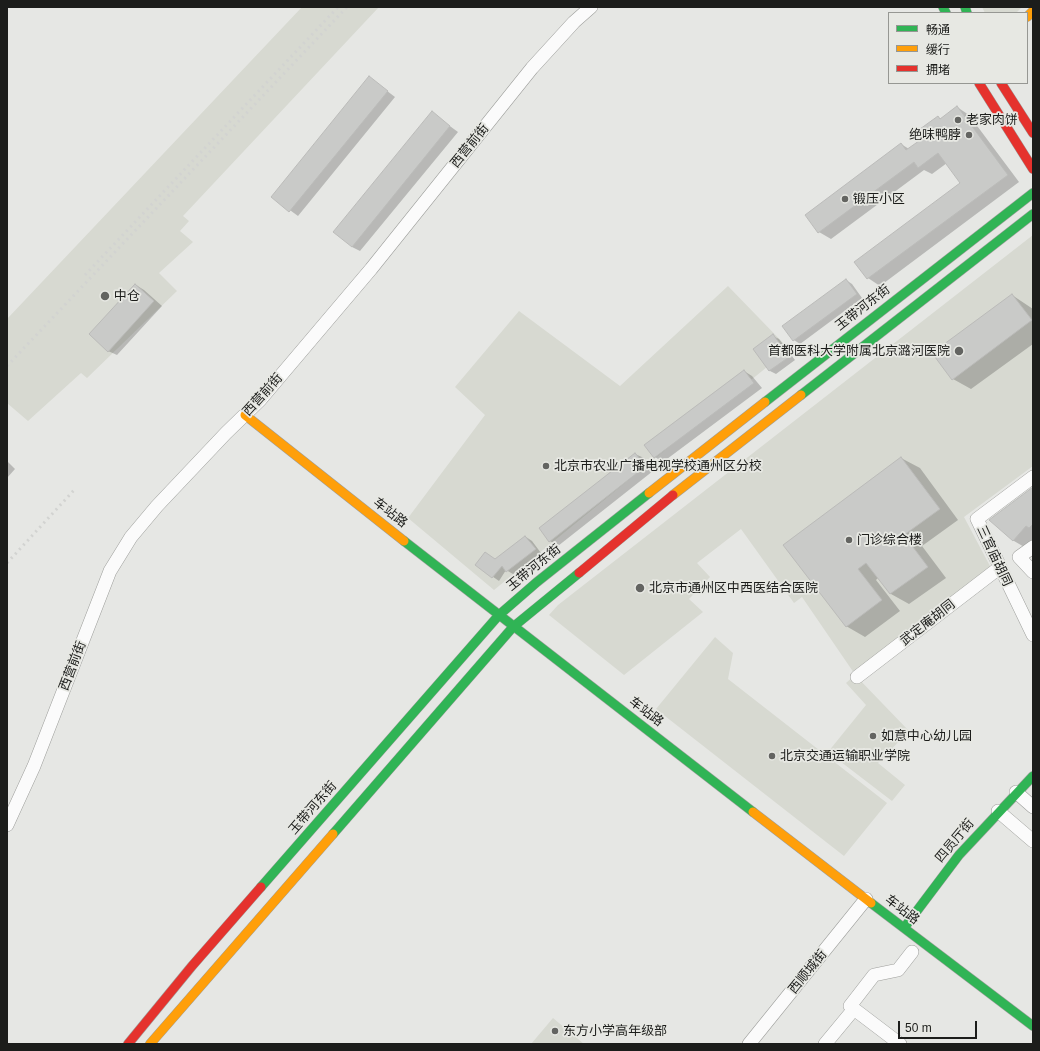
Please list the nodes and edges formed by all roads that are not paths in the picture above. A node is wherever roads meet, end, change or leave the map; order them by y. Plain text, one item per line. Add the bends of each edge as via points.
1 (591, 7) edge
2 (979, 84) edge
3 (1002, 84) edge
4 (1033, 133) edge
5 (1033, 169) edge
6 (1033, 193) edge
7 (1033, 214) edge
8 (245, 415) junction
9 (1033, 477) edge
10 (1033, 547) edge
11 (999, 568) junction
12 (1033, 572) edge
13 (499, 615) junction
14 (513, 627) junction
15 (1033, 635) edge
16 (857, 677) dead end
17 (1033, 776) edge
18 (1016, 792) junction
19 (1033, 807) edge
20 (998, 811) junction
21 (7, 825) edge
22 (1033, 841) edge
23 (866, 899) junction
24 (904, 928) junction
25 (912, 952) dead end
26 (854, 1009) junction
27 (1033, 1026) edge
28 (128, 1044) edge
29 (150, 1044) edge
30 (749, 1044) edge
31 (826, 1044) edge
32 (900, 1044) edge

1 - 8 street, 西营前街 via 532,68 371,269
2 - 5 main road
3 - 4 main road
6 - 13 main road, 玉带河东街 via 643,498
7 - 14 main road via 687,484
8 - 13 main road, 车站路
8 - 21 street, 西营前街 via 157,506 131,537 110,571 34,766
9 - 11 street, 三官庙胡同 via 977,519
10 - 12 street via 1019,557
11 - 15 street, 三官庙胡同
11 - 16 street, 武定庵胡同
13 - 14 main road, 车站路
13 - 28 main road, 玉带河东街 via 192,966
14 - 23 main road, 车站路
14 - 29 main road
17 - 18 main road, 四员厅街
18 - 19 street
18 - 20 main road, 四员厅街
20 - 22 street
20 - 24 main road, 四员厅街 via 959,855
23 - 24 main road, 车站路
23 - 30 street, 西顺城街
24 - 27 main road, 车站路
25 - 26 street via 898,970 874,975 850,1006
26 - 31 street
26 - 32 street

